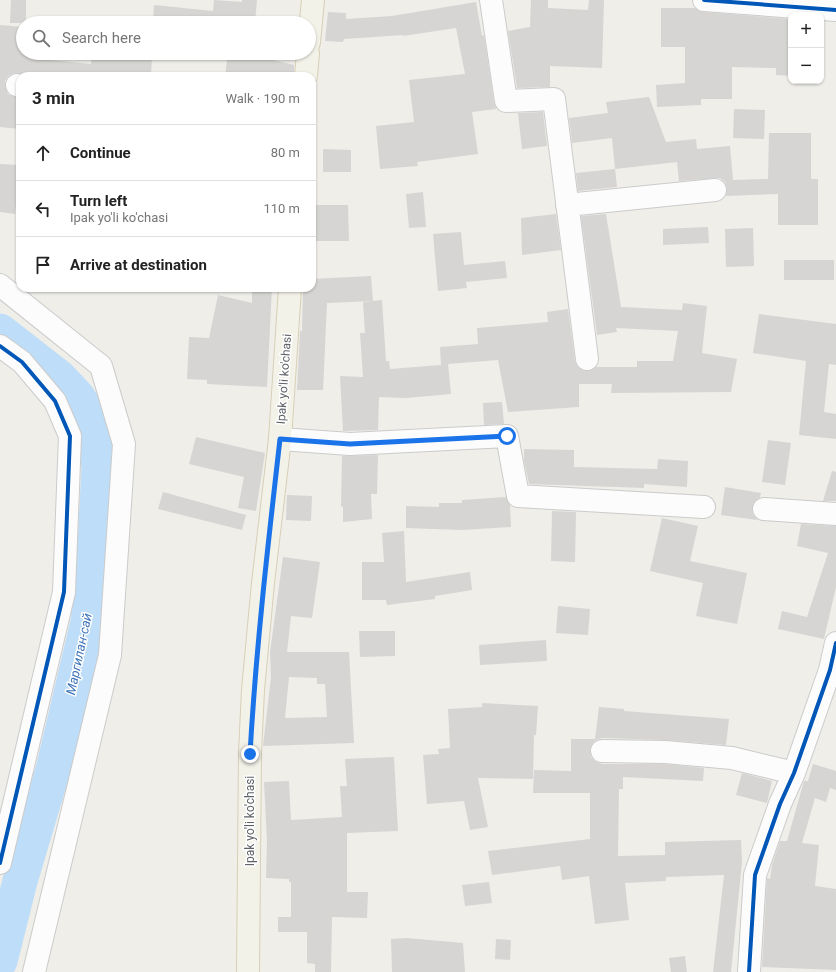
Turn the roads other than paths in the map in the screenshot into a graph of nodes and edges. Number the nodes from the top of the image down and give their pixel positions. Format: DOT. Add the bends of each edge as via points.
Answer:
graph roads {
  1 [pos="313,0"];
  2 [pos="491,0"];
  3 [pos="704,0"];
  4 [pos="836,10"];
  5 [pos="311,16"];
  6 [pos="307,60"];
  7 [pos="306,72"];
  8 [pos="715,190"];
  9 [pos="567,205"];
  10 [pos="0,285"];
  11 [pos="290,292"];
  12 [pos="0,346"];
  13 [pos="587,359"];
  14 [pos="280,439"];
  15 [pos="704,507"];
  16 [pos="764,509"];
  17 [pos="836,514"];
  18 [pos="836,643"];
  19 [pos="833,671"];
  20 [pos="602,751"];
  21 [pos="794,773"];
  22 [pos="0,863"];
  23 [pos="34,972"];
  24 [pos="248,972"];
  25 [pos="749,972"];
  1 -- 5 [label="main road"];
  2 -- 9 [label="street" via="506,102 554,99"];
  3 -- 4 [label="street"];
  6 -- 7 [label="main road"];
  8 -- 9 [label="street"];
  9 -- 13 [label="street"];
  10 -- 23 [label="street" via="101,366 124,444 110,655"];
  11 -- 14 [label="main road, Ipak yo'li ko'chasi"];
  12 -- 22 [label="street" via="22,362 55,401 70,436 64,592"];
  14 -- 15 [label="street" via="350,444 507,436 518,496"];
  14 -- 24 [label="main road, Ipak yo'li ko'chasi" via="253,690"];
  16 -- 17 [label="street"];
  18 -- 19 [label="street"];
  19 -- 21 [label="street"];
  20 -- 21 [label="street" via="665,752 732,758"];
  21 -- 25 [label="street" via="780,804 755,875"];
}
